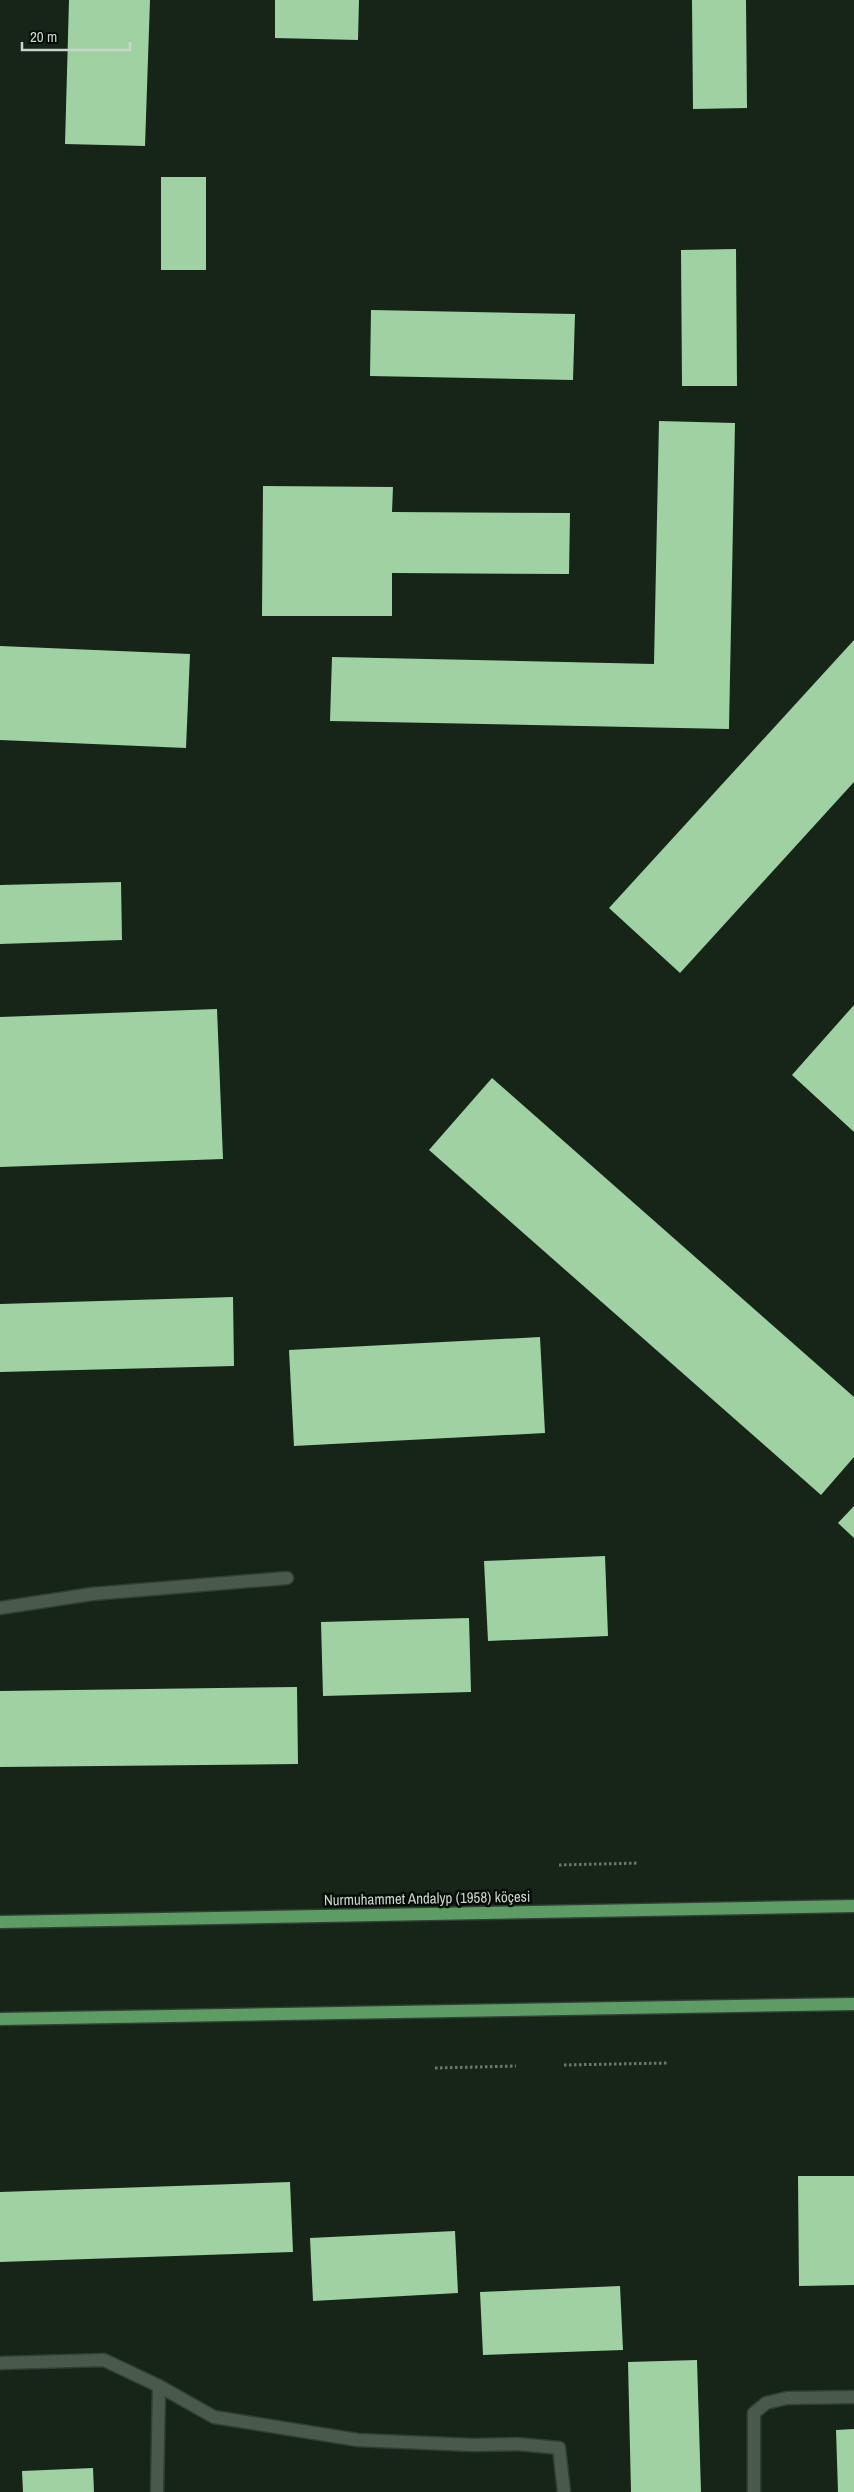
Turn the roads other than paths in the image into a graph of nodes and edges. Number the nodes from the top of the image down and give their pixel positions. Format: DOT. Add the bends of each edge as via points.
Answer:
graph roads {
  1 [pos="287,1578"];
  2 [pos="0,1608"];
  3 [pos="854,1906"];
  4 [pos="0,1922"];
  5 [pos="854,2004"];
  6 [pos="0,2019"];
  7 [pos="0,2363"];
  8 [pos="159,2386"];
  9 [pos="854,2398"];
  10 [pos="157,2492"];
  11 [pos="564,2492"];
  12 [pos="754,2492"];
  1 -- 2 [label="lane" via="92,1594"];
  3 -- 4 [label="main road, Nurmuhammet Andalyp (1958) köçesi"];
  5 -- 6 [label="main road"];
  7 -- 8 [label="lane" via="104,2360"];
  8 -- 10 [label="lane"];
  8 -- 11 [label="lane" via="214,2417 358,2440 559,2448"];
  9 -- 12 [label="lane" via="787,2398 766,2403 754,2413"];
}
